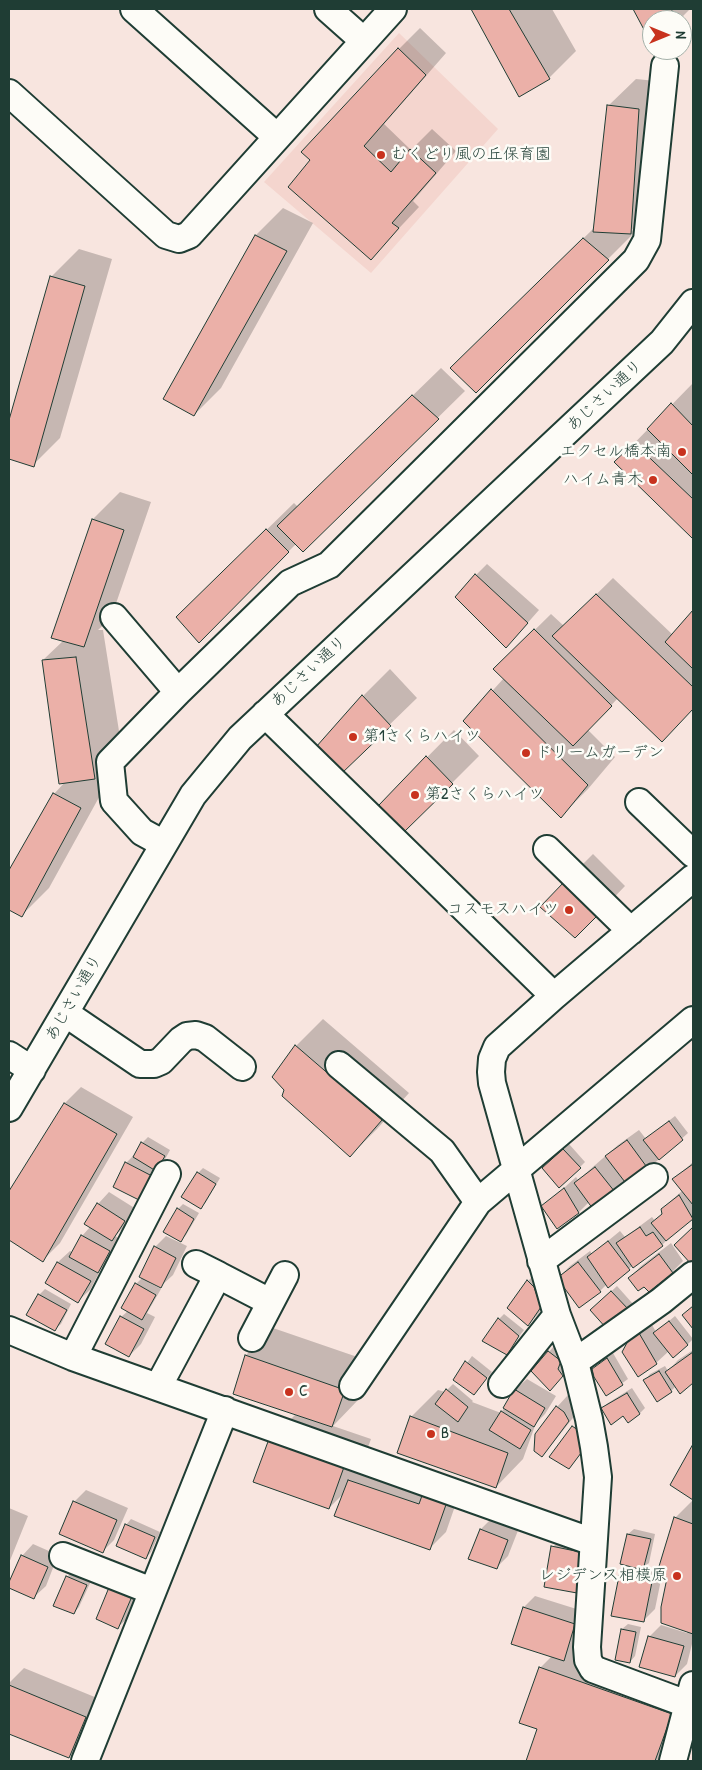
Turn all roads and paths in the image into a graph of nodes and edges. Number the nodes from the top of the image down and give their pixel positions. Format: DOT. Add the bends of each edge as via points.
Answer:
graph roads {
  1 [pos="134,9"];
  2 [pos="328,9"];
  3 [pos="393,9"];
  4 [pos="364,41"];
  5 [pos="665,66"];
  6 [pos="9,93"];
  7 [pos="277,137"];
  8 [pos="693,304"];
  9 [pos="114,617"];
  10 [pos="178,692"];
  11 [pos="264,714"];
  12 [pos="638,802"];
  13 [pos="164,844"];
  14 [pos="548,849"];
  15 [pos="693,854"];
  16 [pos="693,878"];
  17 [pos="630,931"];
  18 [pos="554,996"];
  19 [pos="65,1013"];
  20 [pos="693,1020"];
  21 [pos="9,1055"];
  22 [pos="339,1065"];
  23 [pos="242,1068"];
  24 [pos="32,1070"];
  25 [pos="9,1108"];
  26 [pos="516,1169"];
  27 [pos="167,1174"];
  28 [pos="654,1178"];
  29 [pos="478,1202"];
  30 [pos="541,1260"];
  31 [pos="285,1275"];
  32 [pos="693,1275"];
  33 [pos="270,1302"];
  34 [pos="557,1315"];
  35 [pos="9,1330"];
  36 [pos="252,1338"];
  37 [pos="73,1357"];
  38 [pos="576,1362"];
  39 [pos="502,1384"];
  40 [pos="353,1386"];
  41 [pos="158,1387"];
  42 [pos="224,1410"];
  43 [pos="593,1542"];
  44 [pos="63,1556"];
  45 [pos="152,1591"];
  46 [pos="690,1694"];
  47 [pos="85,1761"];
  48 [pos="673,1761"];
  1 -- 7 [label="street"];
  2 -- 4 [label="street"];
  3 -- 4 [label="street"];
  4 -- 7 [label="street"];
  5 -- 10 [label="street" via="647,240 636,260 329,565 290,583"];
  6 -- 7 [label="street" via="166,235 179,239 189,235"];
  8 -- 11 [label="street, あじさい通り" via="662,342"];
  9 -- 10 [label="street"];
  10 -- 13 [label="street" via="110,762 114,802 142,832"];
  11 -- 13 [label="street, あじさい通り" via="193,795"];
  11 -- 18 [label="street"];
  12 -- 15 [label="street"];
  13 -- 19 [label="street, あじさい通り"];
  14 -- 17 [label="street"];
  16 -- 17 [label="street"];
  17 -- 18 [label="street"];
  18 -- 26 [label="street" via="497,1047 492,1059 492,1083"];
  19 -- 23 [label="street" via="140,1064 160,1061 181,1040 196,1035"];
  19 -- 24 [label="street, あじさい通り"];
  20 -- 26 [label="street"];
  21 -- 24 [label="street"];
  22 -- 29 [label="street" via="442,1151"];
  24 -- 25 [label="street, あじさい通り"];
  26 -- 29 [label="street"];
  26 -- 30 [label="street"];
  27 -- 37 [label="street"];
  28 -- 30 [label="street"];
  29 -- 40 [label="street"];
  30 -- 34 [label="street"];
  31 -- 33 [label="street"];
  32 -- 38 [label="street"];
  33 -- 36 [label="street"];
  33 -- 41 [label="street" via="207,1270"];
  34 -- 38 [label="street"];
  34 -- 39 [label="street"];
  35 -- 37 [label="street"];
  37 -- 41 [label="street"];
  38 -- 43 [label="street" via="598,1477"];
  41 -- 42 [label="street"];
  42 -- 43 [label="street"];
  42 -- 45 [label="street"];
  43 -- 46 [label="street" via="587,1647 593,1669"];
  44 -- 45 [label="street"];
  45 -- 47 [label="street"];
  46 -- 48 [label="street"];
}
